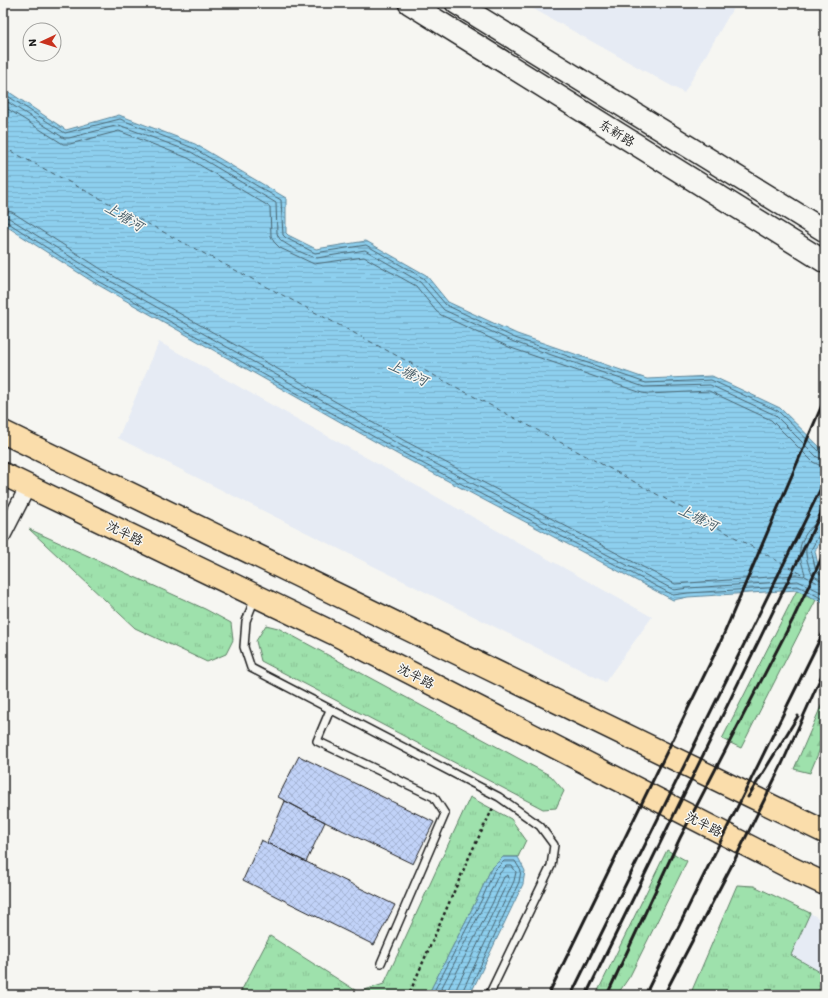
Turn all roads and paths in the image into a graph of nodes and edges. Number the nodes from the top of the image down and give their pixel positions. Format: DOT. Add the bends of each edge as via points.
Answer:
graph roads {
  1 [pos="456,3"];
  2 [pos="416,5"];
  3 [pos="825,231"];
  4 [pos="825,262"];
  5 [pos="3,432"];
  6 [pos="3,474"];
  7 [pos="28,486"];
  8 [pos="3,535"];
  9 [pos="256,596"];
  10 [pos="330,710"];
  11 [pos="499,797"];
  12 [pos="825,832"];
  13 [pos="825,884"];
  14 [pos="381,963"];
  15 [pos="405,995"];
  16 [pos="489,995"];
  1 -- 3 [label="main road, 东新路"];
  2 -- 4 [label="main road, 东新路"];
  5 -- 12 [label="main road"];
  6 -- 7 [label="main road, 沈半路"];
  7 -- 8 [label="street"];
  7 -- 9 [label="main road, 沈半路"];
  9 -- 10 [label="lane" via="246,621 244,647 251,668"];
  9 -- 13 [label="main road, 沈半路"];
  10 -- 11 [label="lane"];
  10 -- 14 [label="lane" via="318,741 434,797 445,814"];
  11 -- 15 [label="path" via="470,855 410,992"];
  11 -- 16 [label="lane" via="540,826 554,845 551,866"];
}
